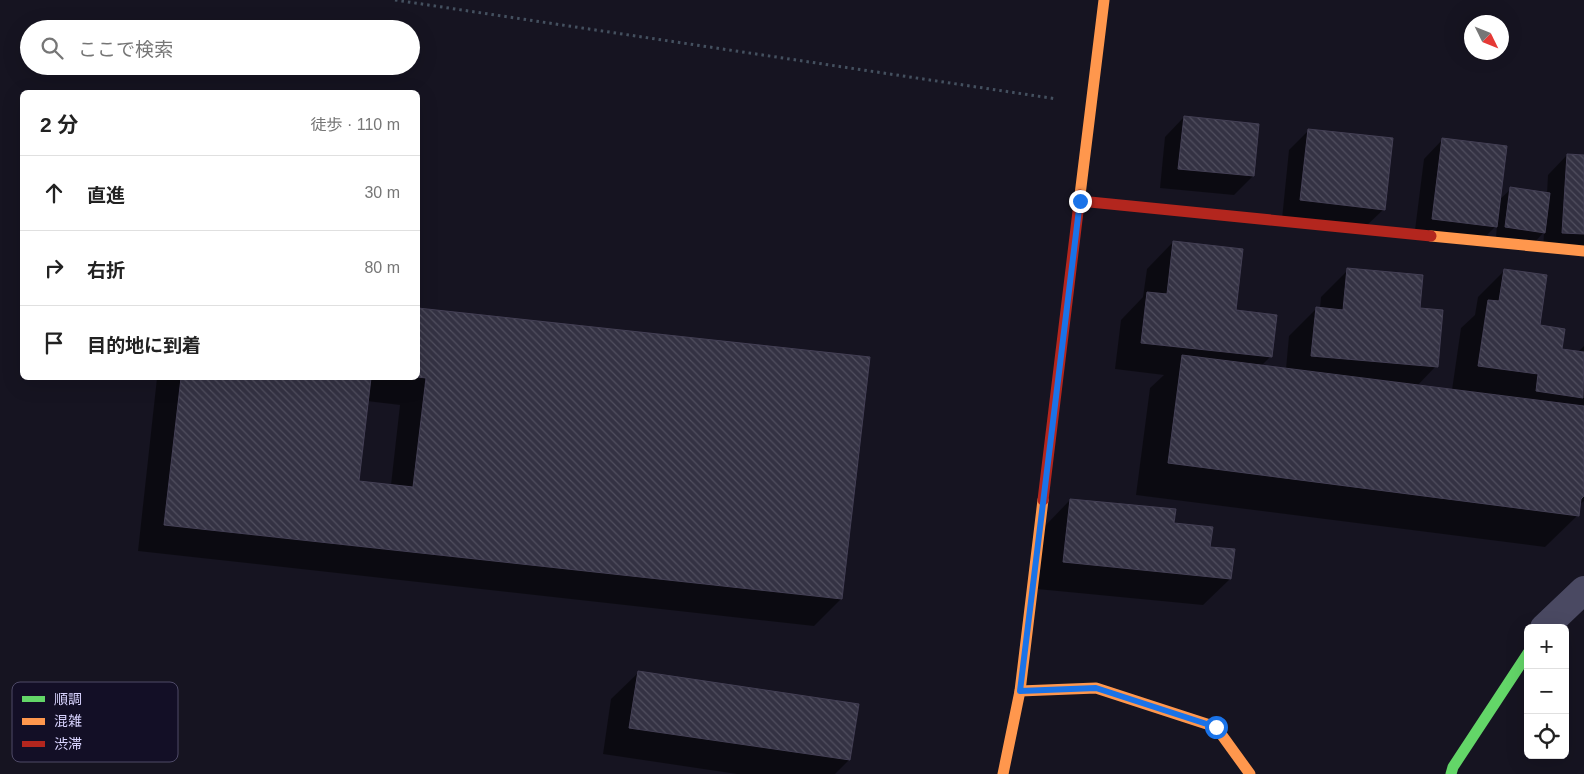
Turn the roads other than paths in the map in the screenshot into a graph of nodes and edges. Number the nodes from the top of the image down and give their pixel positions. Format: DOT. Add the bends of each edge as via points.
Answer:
graph roads {
  1 [pos="1104,0"];
  2 [pos="1080,201"];
  3 [pos="1584,251"];
  4 [pos="1584,590"];
  5 [pos="1548,624"];
  6 [pos="1524,659"];
  7 [pos="1020,691"];
  8 [pos="1003,774"];
  9 [pos="1250,774"];
  10 [pos="1451,774"];
  1 -- 2 [label="street"];
  2 -- 3 [label="street"];
  2 -- 7 [label="street"];
  4 -- 5 [label="street"];
  6 -- 10 [label="street"];
  7 -- 8 [label="street"];
  7 -- 9 [label="street" via="1096,688 1216,727"];
}
